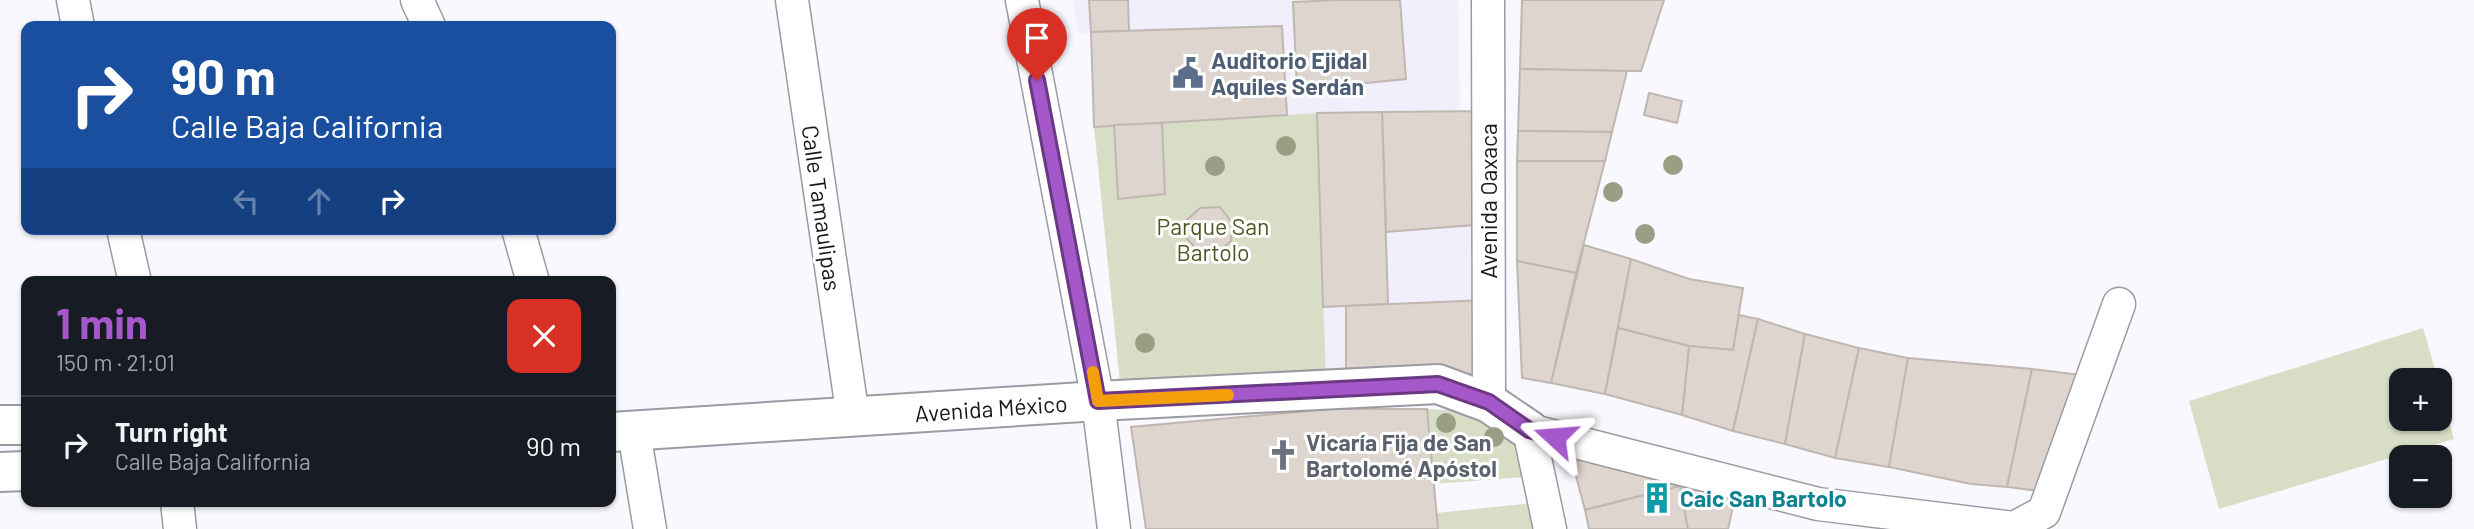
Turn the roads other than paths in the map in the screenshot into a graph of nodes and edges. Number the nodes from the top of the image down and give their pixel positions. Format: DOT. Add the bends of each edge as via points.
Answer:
graph roads {
  1 [pos="73,0"];
  2 [pos="416,0"];
  3 [pos="792,0"];
  4 [pos="1022,0"];
  5 [pos="1488,0"];
  6 [pos="77,21"];
  7 [pos="426,21"];
  8 [pos="124,235"];
  9 [pos="520,235"];
  10 [pos="134,276"];
  11 [pos="531,276"];
  12 [pos="2119,304"];
  13 [pos="1098,401"];
  14 [pos="1489,402"];
  15 [pos="853,417"];
  16 [pos="0,425"];
  17 [pos="21,425"];
  18 [pos="1529,430"];
  19 [pos="622,432"];
  20 [pos="21,471"];
  21 [pos="0,472"];
  22 [pos="178,507"];
  23 [pos="2014,528"];
  24 [pos="180,529"];
  25 [pos="650,529"];
  26 [pos="1114,529"];
  27 [pos="1550,529"];
  1 -- 6 [label="street"];
  2 -- 7 [label="street"];
  3 -- 15 [label="street, Calle Tamaulipas"];
  4 -- 13 [label="street"];
  5 -- 14 [label="street, Avenida Oaxaca"];
  8 -- 10 [label="street"];
  9 -- 11 [label="street"];
  12 -- 23 [label="street" via="2044,512"];
  13 -- 14 [label="street, Avenida México" via="1438,384"];
  13 -- 15 [label="street, Avenida México"];
  13 -- 26 [label="street"];
  14 -- 18 [label="street, Avenida México"];
  15 -- 19 [label="street, Avenida México"];
  16 -- 17 [label="street"];
  18 -- 23 [label="street" via="1818,504"];
  18 -- 27 [label="street"];
  19 -- 25 [label="street"];
  20 -- 21 [label="street"];
  22 -- 24 [label="street"];
}
